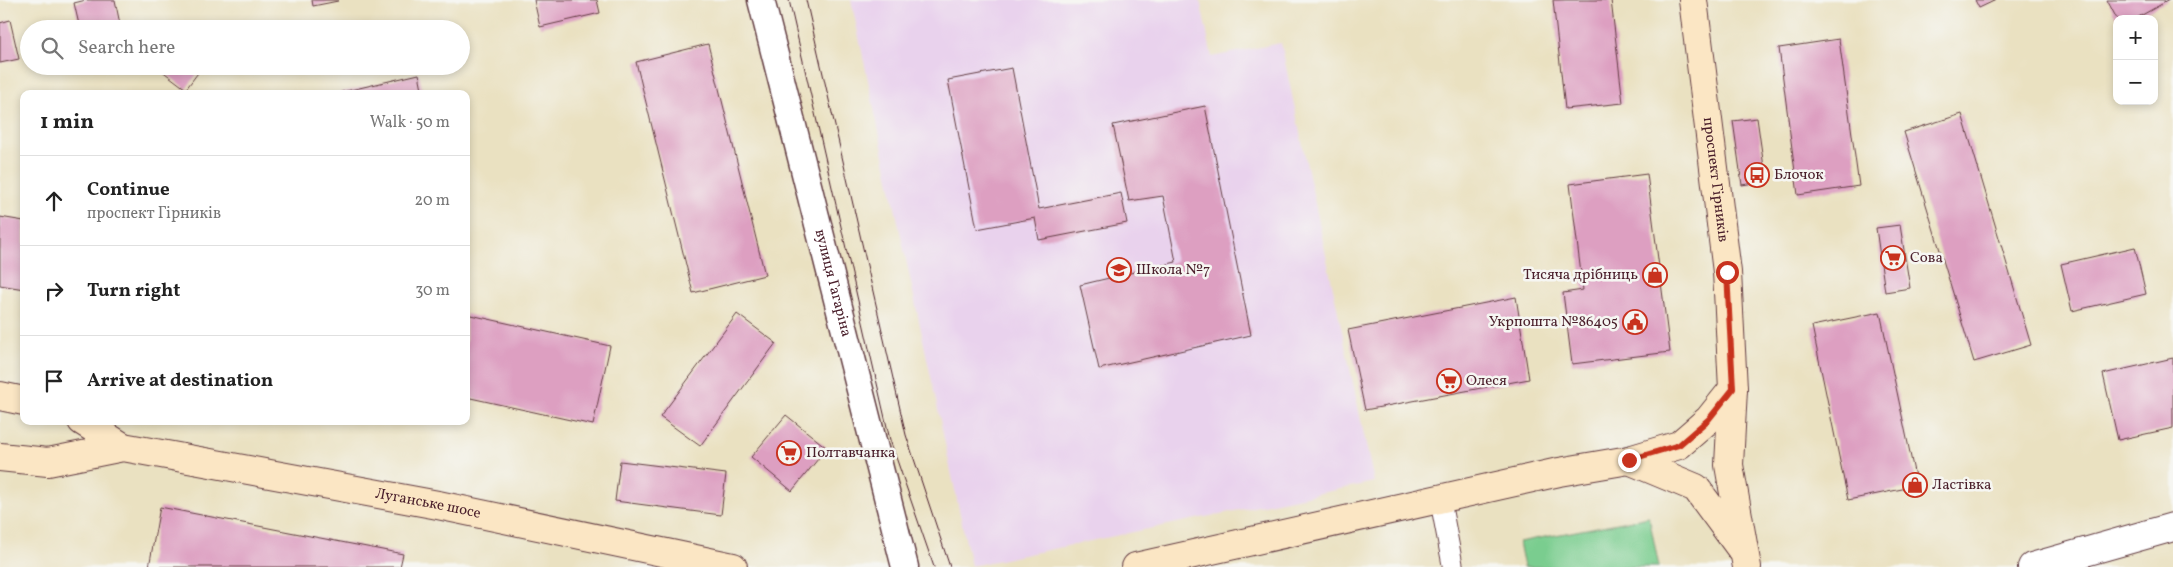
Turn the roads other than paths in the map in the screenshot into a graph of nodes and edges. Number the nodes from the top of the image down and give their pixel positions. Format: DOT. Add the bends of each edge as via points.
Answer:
graph roads {
  1 [pos="762,0"];
  2 [pos="1693,0"];
  3 [pos="1733,389"];
  4 [pos="0,396"];
  5 [pos="20,400"];
  6 [pos="88,425"];
  7 [pos="123,447"];
  8 [pos="0,457"];
  9 [pos="1629,460"];
  10 [pos="1440,499"];
  11 [pos="2173,527"];
  12 [pos="1746,561"];
  13 [pos="733,567"];
  14 [pos="905,567"];
  15 [pos="1136,567"];
  16 [pos="1454,567"];
  17 [pos="2032,567"];
  1 -- 14 [label="street, вулиця Гагаріна"];
  2 -- 3 [label="main road, проспект Гірників" via="1727,272"];
  3 -- 9 [label="main road" via="1709,419 1679,445"];
  3 -- 12 [label="main road, проспект Гірників" via="1729,465"];
  4 -- 5 [label="main road"];
  6 -- 7 [label="main road, Луганське шосе"];
  7 -- 8 [label="main road, Луганське шосе" via="48,462"];
  7 -- 13 [label="main road, Луганське шосе" via="438,505"];
  9 -- 10 [label="main road"];
  9 -- 12 [label="main road" via="1696,488"];
  10 -- 15 [label="main road"];
  10 -- 16 [label="street"];
  11 -- 17 [label="street"];
}
